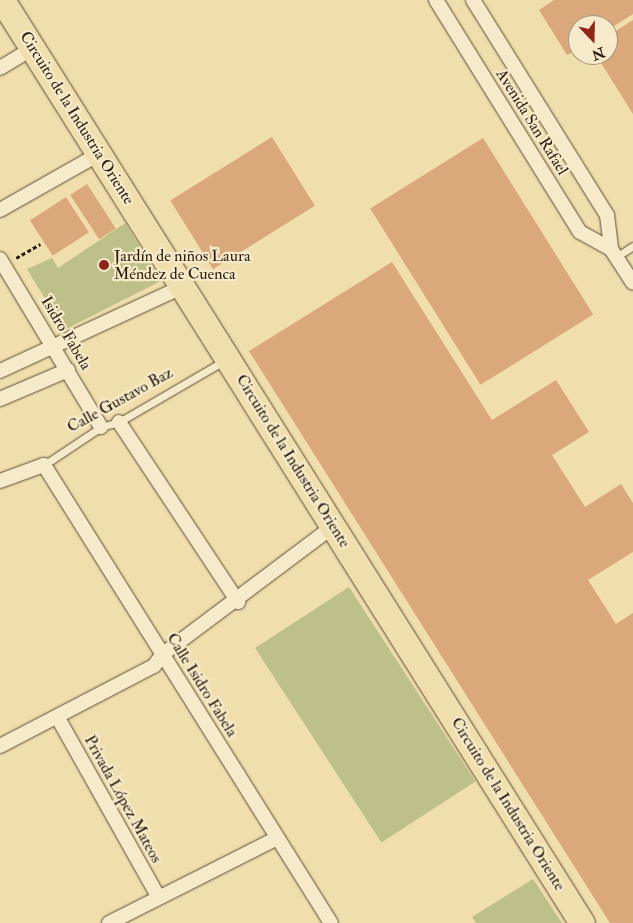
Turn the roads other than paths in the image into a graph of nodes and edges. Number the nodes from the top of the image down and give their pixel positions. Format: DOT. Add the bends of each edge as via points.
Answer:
graph roads {
  1 [pos="2,0"];
  2 [pos="436,0"];
  3 [pos="473,0"];
  4 [pos="33,48"];
  5 [pos="0,68"];
  6 [pos="100,154"];
  7 [pos="0,210"];
  8 [pos="633,246"];
  9 [pos="613,253"];
  10 [pos="2,262"];
  11 [pos="633,283"];
  12 [pos="184,286"];
  13 [pos="55,349"];
  14 [pos="229,358"];
  15 [pos="68,370"];
  16 [pos="0,371"];
  17 [pos="0,399"];
  18 [pos="119,422"];
  19 [pos="101,427"];
  20 [pos="44,465"];
  21 [pos="0,480"];
  22 [pos="332,527"];
  23 [pos="238,602"];
  24 [pos="163,654"];
  25 [pos="58,718"];
  26 [pos="0,746"];
  27 [pos="277,838"];
  28 [pos="158,896"];
  29 [pos="109,923"];
  30 [pos="331,923"];
  31 [pos="582,923"];
  1 -- 4 [label="highway, Circuito de la Industria Oriente"];
  2 -- 9 [label="street, Avenida San Rafael" via="580,232"];
  3 -- 9 [label="street, Avenida San Rafael" via="607,216"];
  4 -- 5 [label="street"];
  4 -- 6 [label="highway, Circuito de la Industria Oriente"];
  6 -- 7 [label="street"];
  6 -- 12 [label="highway, Circuito de la Industria Oriente"];
  8 -- 9 [label="lane"];
  9 -- 11 [label="street, Avenida San Rafael"];
  10 -- 13 [label="street, Isidro Fabela"];
  12 -- 13 [label="street"];
  12 -- 14 [label="highway, Circuito de la Industria Oriente"];
  13 -- 15 [label="street, Isidro Fabela"];
  13 -- 16 [label="street"];
  14 -- 18 [label="lane, Calle Gustavo Baz"];
  14 -- 22 [label="highway, Circuito de la Industria Oriente"];
  15 -- 17 [label="street"];
  15 -- 19 [label="street, Isidro Fabela"];
  18 -- 19 [label="lane, Calle Gustavo Baz"];
  18 -- 23 [label="street"];
  19 -- 20 [label="lane, Calle Gustavo Baz"];
  20 -- 21 [label="street, Calle Gustavo Baz"];
  20 -- 24 [label="street, Calle Isidro Fabela"];
  22 -- 23 [label="street"];
  22 -- 31 [label="highway, Circuito de la Industria Oriente"];
  23 -- 24 [label="street"];
  24 -- 25 [label="street" via="154,666"];
  24 -- 27 [label="street, Calle Isidro Fabela"];
  25 -- 26 [label="street"];
  25 -- 28 [label="street, Privada López Mateos"];
  27 -- 28 [label="street"];
  27 -- 30 [label="street, Calle Isidro Fabela"];
  28 -- 29 [label="street"];
}
